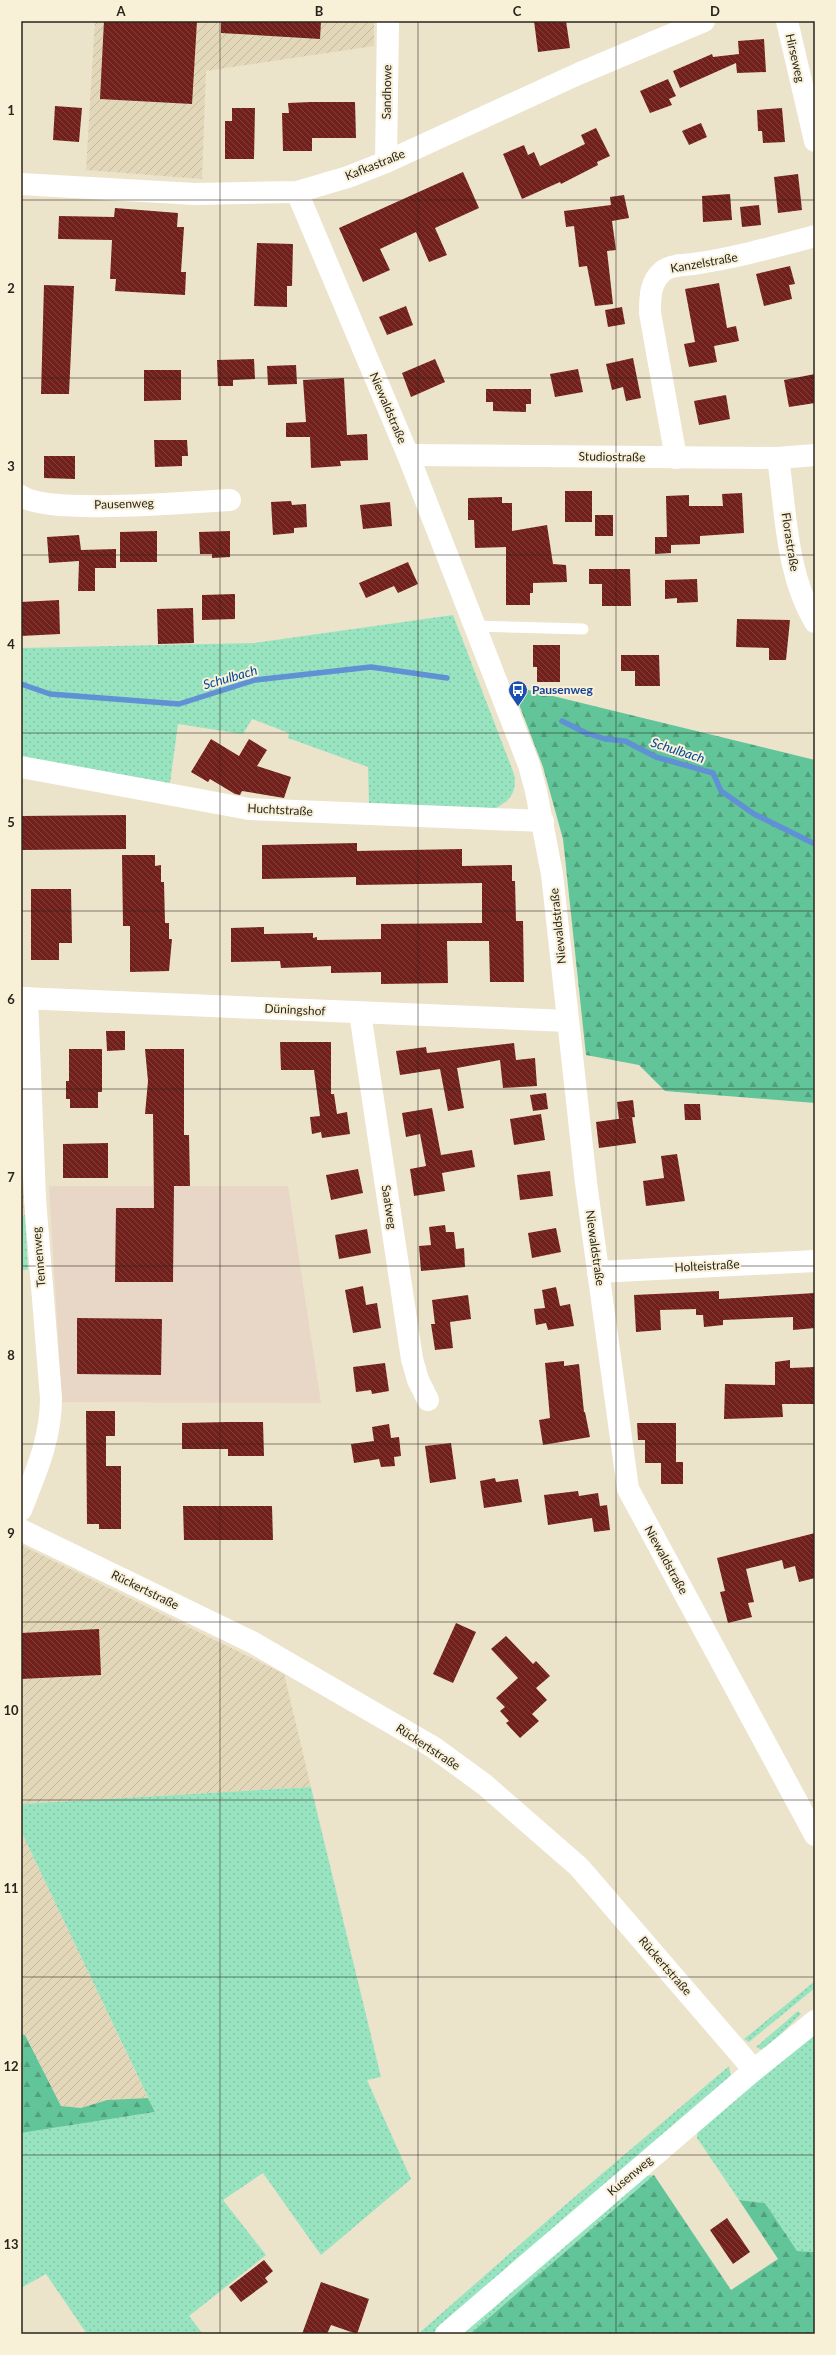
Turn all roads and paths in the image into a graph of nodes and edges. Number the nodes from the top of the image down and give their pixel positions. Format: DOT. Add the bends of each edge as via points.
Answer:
graph roads {
  1 [pos="388,21"];
  2 [pos="704,21"];
  3 [pos="787,21"];
  4 [pos="815,141"];
  5 [pos="386,162"];
  6 [pos="21,184"];
  7 [pos="297,192"];
  8 [pos="815,236"];
  9 [pos="408,455"];
  10 [pos="815,455"];
  11 [pos="676,458"];
  12 [pos="778,458"];
  13 [pos="21,496"];
  14 [pos="230,500"];
  15 [pos="815,622"];
  16 [pos="474,626"];
  17 [pos="583,628"];
  18 [pos="21,767"];
  19 [pos="543,821"];
  20 [pos="24,998"];
  21 [pos="360,1012"];
  22 [pos="568,1021"];
  23 [pos="815,1261"];
  24 [pos="598,1272"];
  25 [pos="428,1400"];
  26 [pos="21,1510"];
  27 [pos="21,1530"];
  28 [pos="815,1835"];
  29 [pos="815,2021"];
  30 [pos="754,2070"];
  31 [pos="446,2334"];
  1 -- 5 [label="street, Sandhowe"];
  2 -- 5 [label="street, Kafkastraße" via="578,74"];
  3 -- 4 [label="street, Hirseweg"];
  5 -- 7 [label="street, Kafkastraße" via="348,177"];
  6 -- 7 [label="street, Kafkastraße" via="195,194"];
  7 -- 9 [label="street, Niewaldstraße"];
  8 -- 11 [label="street, Kanzelstraße" via="724,260 674,266 664,270 656,279 651,289 650,313"];
  9 -- 11 [label="street, Studiostraße"];
  9 -- 16 [label="street, Niewaldstraße"];
  10 -- 12 [label="street, Studiostraße"];
  11 -- 12 [label="street, Studiostraße"];
  12 -- 15 [label="street, Florastraße" via="794,572 806,608"];
  13 -- 14 [label="street, Pausenweg" via="39,504 106,506"];
  16 -- 17 [label="lane"];
  16 -- 19 [label="street, Niewaldstraße" via="529,765"];
  18 -- 19 [label="street, Huchtstraße" via="249,809"];
  19 -- 22 [label="street, Niewaldstraße" via="552,874"];
  20 -- 21 [label="street, Düningshof"];
  20 -- 26 [label="street, Tennenweg" via="51,1422 45,1447"];
  21 -- 22 [label="street, Düningshof"];
  21 -- 25 [label="street, Saatweg" via="412,1359 418,1380"];
  22 -- 24 [label="street, Niewaldstraße"];
  23 -- 24 [label="street, Holteistraße"];
  24 -- 28 [label="street, Niewaldstraße" via="628,1489"];
  27 -- 30 [label="street, Rückertstraße" via="252,1642 432,1747 485,1785 579,1867"];
  29 -- 30 [label="street, Kusenweg"];
  30 -- 31 [label="street, Kusenweg"];
}
